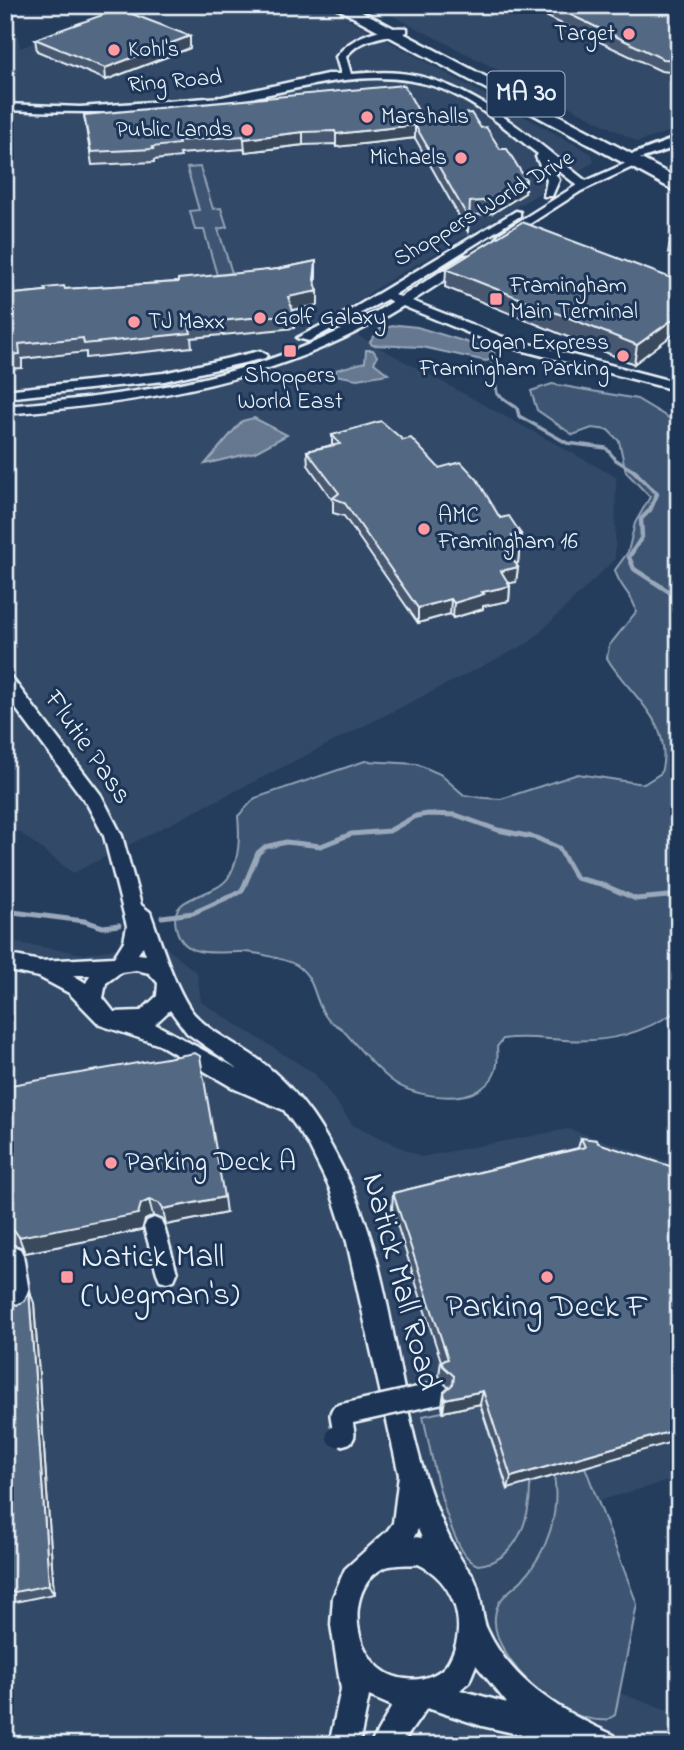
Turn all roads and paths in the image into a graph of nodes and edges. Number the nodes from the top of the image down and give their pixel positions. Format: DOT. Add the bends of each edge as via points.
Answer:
graph roads {
  1 [pos="338,5"];
  2 [pos="357,5"];
  3 [pos="400,33"];
  4 [pos="345,75"];
  5 [pos="361,75"];
  6 [pos="5,107"];
  7 [pos="540,113"];
  8 [pos="679,141"];
  9 [pos="530,142"];
  10 [pos="634,159"];
  11 [pos="679,174"];
  12 [pos="584,178"];
  13 [pos="679,187"];
  14 [pos="548,194"];
  15 [pos="385,295"];
  16 [pos="401,301"];
  17 [pos="434,315"];
  18 [pos="375,318"];
  19 [pos="679,387"];
  20 [pos="5,394"];
  21 [pos="5,410"];
  22 [pos="5,681"];
  23 [pos="129,890"];
  24 [pos="5,962"];
  25 [pos="118,964"];
  26 [pos="40,969"];
  27 [pos="165,978"];
  28 [pos="95,1003"];
  29 [pos="123,1023"];
  30 [pos="288,1102"];
  31 [pos="154,1227"];
  32 [pos="13,1255"];
  33 [pos="167,1273"];
  34 [pos="22,1305"];
  35 [pos="439,1393"];
  36 [pos="337,1436"];
  37 [pos="407,1452"];
  38 [pos="383,1555"];
  39 [pos="451,1569"];
  40 [pos="473,1632"];
  41 [pos="351,1656"];
  42 [pos="422,1694"];
  43 [pos="564,1729"];
  44 [pos="344,1745"];
  45 [pos="385,1745"];
  46 [pos="604,1745"];
  1 -- 3 [label="main road, MA 30"];
  2 -- 3 [label="main road, MA 30"];
  3 -- 4 [label="street" via="345,49 340,59"];
  3 -- 5 [label="street" via="357,52 354,60"];
  3 -- 7 [label="main road, MA 30"];
  3 -- 10 [label="main road, MA 30"];
  4 -- 5 [label="street, Ring Road"];
  4 -- 6 [label="street, Ring Road" via="216,101 73,110"];
  5 -- 9 [label="street, Ring Road" via="400,76 445,88 485,109"];
  7 -- 10 [label="main road, MA 30"];
  7 -- 12 [label="main road" via="600,152 604,162"];
  8 -- 10 [label="street"];
  9 -- 12 [label="street, Ring Road"];
  9 -- 14 [label="street, Ring Road" via="552,178"];
  10 -- 11 [label="main road, MA 30"];
  10 -- 12 [label="street, Shoppers World Drive"];
  10 -- 12 [label="street, Shoppers World Drive"];
  10 -- 13 [label="main road, MA 30"];
  12 -- 14 [label="street, Shoppers World Drive"];
  12 -- 16 [label="street, Shoppers World Drive"];
  14 -- 15 [label="street, Shoppers World Drive"];
  15 -- 16 [label="street"];
  15 -- 20 [label="street, Shoppers World Drive" via="309,337 232,363 164,377"];
  16 -- 17 [label="street"];
  16 -- 18 [label="street, Shoppers World Drive"];
  17 -- 18 [label="street"];
  17 -- 19 [label="street" via="498,340"];
  18 -- 21 [label="street, Shoppers World Drive" via="302,354 220,380 122,399"];
  22 -- 23 [label="street, Flutie Pass" via="100,809 117,846"];
  23 -- 25 [label="street, Flutie Pass" via="137,934"];
  23 -- 27 [label="street, Flutie Pass" via="146,922"];
  24 -- 26 [label="street"];
  25 -- 26 [label="street"];
  25 -- 27 [label="street" via="145,962"];
  25 -- 28 [label="street" via="99,978 93,993"];
  26 -- 28 [label="street" via="70,983"];
  27 -- 29 [label="street" via="166,1000 157,1012"];
  27 -- 30 [label="street, Natick Mall Road" via="188,1021 262,1075"];
  28 -- 29 [label="street" via="106,1017"];
  29 -- 30 [label="street, Natick Mall Road" via="167,1038 244,1084"];
  30 -- 37 [label="street, Natick Mall Road" via="317,1138 346,1209 365,1267"];
  31 -- 33 [label="street"];
  32 -- 34 [label="street"];
  35 -- 36 [label="street, bridge" via="341,1415 344,1434"];
  37 -- 38 [label="street, Natick Mall Road" via="408,1522 398,1542"];
  37 -- 39 [label="street, Natick Mall Road"];
  38 -- 39 [label="street, Natick Mall Road" via="415,1550"];
  38 -- 41 [label="street, Natick Mall Road" via="360,1572 346,1599 343,1623"];
  39 -- 40 [label="street, Natick Mall Road" via="469,1597"];
  40 -- 42 [label="street, Natick Mall Road" via="469,1651 455,1675"];
  40 -- 43 [label="street" via="515,1690"];
  41 -- 42 [label="street, Natick Mall Road" via="377,1685 393,1692"];
  41 -- 44 [label="street, Natick Mall Road" via="355,1692"];
  42 -- 43 [label="street"];
  42 -- 45 [label="street, Natick Mall Road" via="406,1709"];
  43 -- 46 [label="street"];
}
